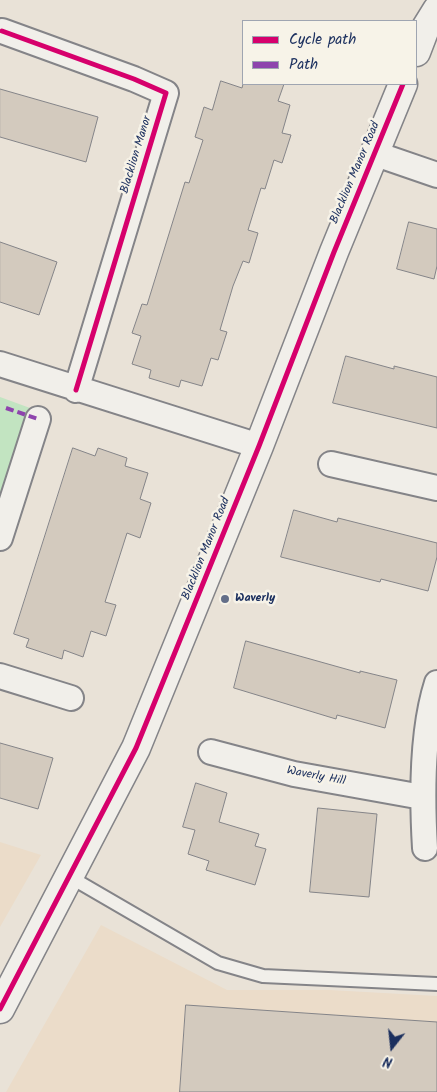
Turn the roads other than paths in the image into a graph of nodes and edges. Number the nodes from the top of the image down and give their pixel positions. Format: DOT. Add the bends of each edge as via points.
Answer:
graph roads {
  1 [pos="437,10"];
  2 [pos="2,31"];
  3 [pos="417,49"];
  4 [pos="404,85"];
  5 [pos="376,154"];
  6 [pos="437,175"];
  7 [pos="0,364"];
  8 [pos="76,390"];
  9 [pos="38,419"];
  10 [pos="259,446"];
  11 [pos="331,464"];
  12 [pos="437,488"];
  13 [pos="0,538"];
  14 [pos="0,676"];
  15 [pos="437,683"];
  16 [pos="71,698"];
  17 [pos="211,752"];
  18 [pos="422,797"];
  19 [pos="425,848"];
  20 [pos="70,876"];
  21 [pos="437,984"];
  22 [pos="0,1009"];
  1 -- 3 [label="street"];
  2 -- 8 [label="street, Blacklion Manor" via="166,93"];
  4 -- 5 [label="street, Blacklion Manor Road"];
  5 -- 6 [label="street"];
  5 -- 10 [label="street, Blacklion Manor Road" via="334,252"];
  7 -- 8 [label="street"];
  8 -- 10 [label="street"];
  9 -- 13 [label="street"];
  10 -- 20 [label="street, Blacklion Manor Road" via="136,748"];
  11 -- 12 [label="street"];
  14 -- 16 [label="street"];
  15 -- 18 [label="street" via="431,700"];
  17 -- 18 [label="street, Waverly Hill" via="294,774"];
  18 -- 19 [label="street"];
  20 -- 21 [label="lane" via="218,963 263,976"];
  20 -- 22 [label="street, Blacklion Manor Road"];
}
